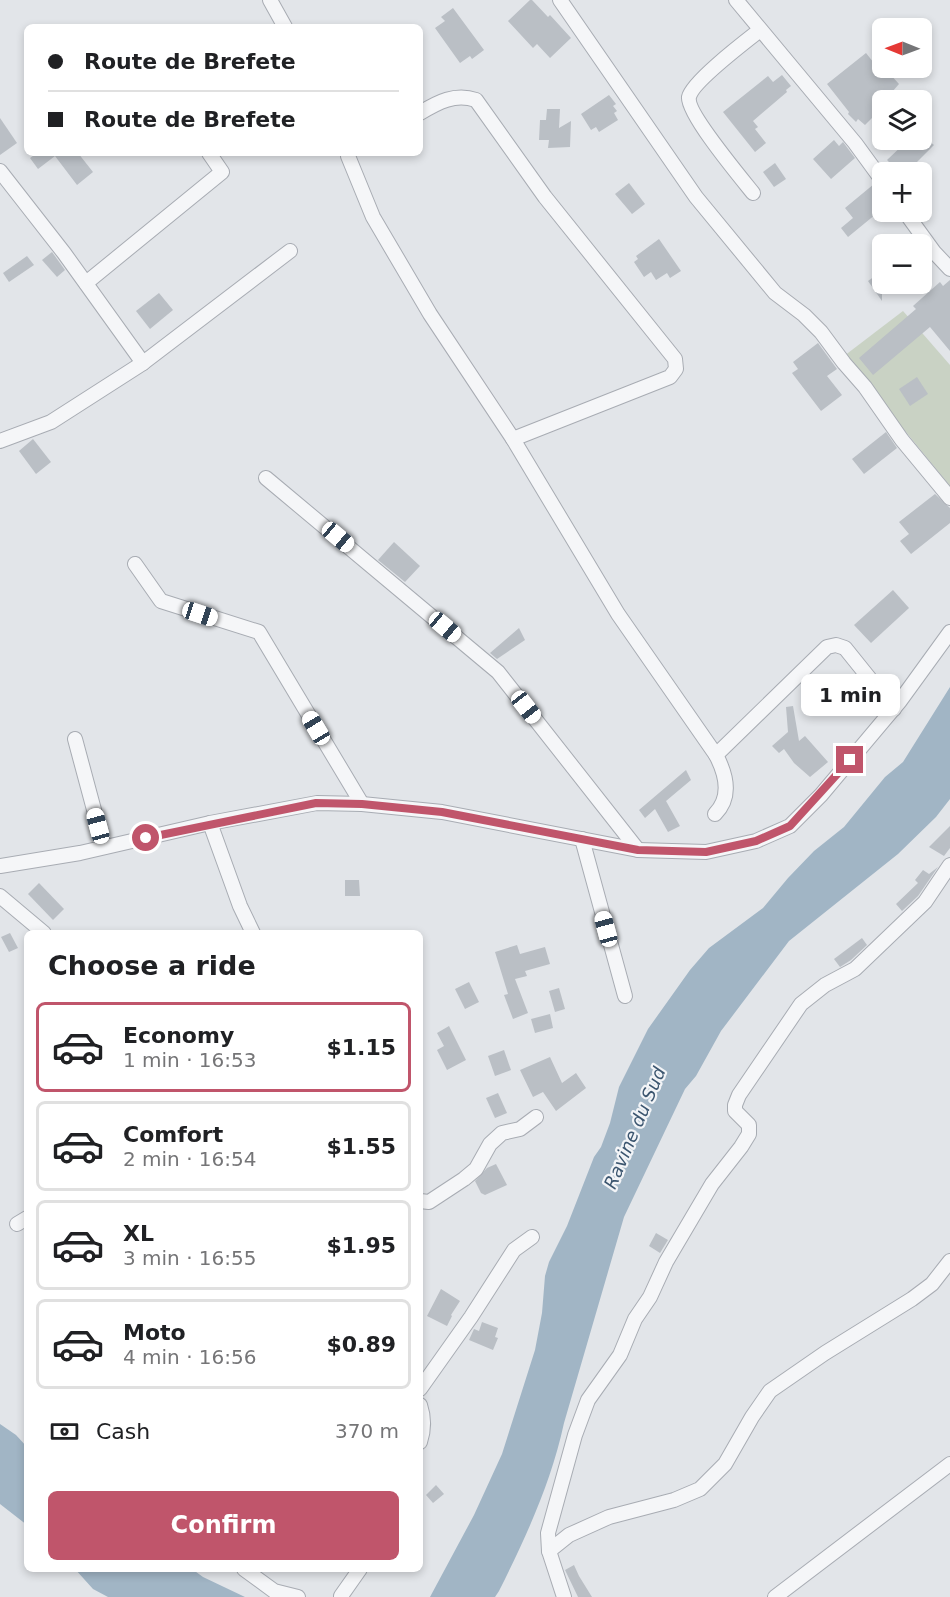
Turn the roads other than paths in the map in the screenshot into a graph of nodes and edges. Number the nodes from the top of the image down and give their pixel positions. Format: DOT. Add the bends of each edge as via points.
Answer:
graph roads {
  1 [pos="270,0"];
  2 [pos="560,0"];
  3 [pos="736,0"];
  4 [pos="283,24"];
  5 [pos="760,30"];
  6 [pos="423,111"];
  7 [pos="211,156"];
  8 [pos="350,156"];
  9 [pos="872,166"];
  10 [pos="0,171"];
  11 [pos="753,193"];
  12 [pos="912,222"];
  13 [pos="290,251"];
  14 [pos="950,269"];
  15 [pos="86,283"];
  16 [pos="143,363"];
  17 [pos="513,439"];
  18 [pos="0,441"];
  19 [pos="266,478"];
  20 [pos="950,498"];
  21 [pos="135,564"];
  22 [pos="950,632"];
  23 [pos="894,709"];
  24 [pos="75,739"];
  25 [pos="716,755"];
  26 [pos="362,804"];
  27 [pos="715,814"];
  28 [pos="210,823"];
  29 [pos="582,839"];
  30 [pos="104,848"];
  31 [pos="638,850"];
  32 [pos="950,865"];
  33 [pos="0,866"];
  34 [pos="0,896"];
  35 [pos="40,930"];
  36 [pos="252,930"];
  37 [pos="625,996"];
  38 [pos="536,1117"];
  39 [pos="423,1201"];
  40 [pos="532,1237"];
  41 [pos="950,1261"];
  42 [pos="423,1385"];
  43 [pos="950,1464"];
  44 [pos="549,1551"];
  45 [pos="248,1572"];
  46 [pos="358,1572"];
  47 [pos="561,1596"];
  48 [pos="298,1597"];
  49 [pos="341,1597"];
  50 [pos="775,1597"];
  1 -- 4 [label="street"];
  2 -- 20 [label="street" via="696,196 775,293 821,332"];
  3 -- 5 [label="street"];
  5 -- 9 [label="street"];
  5 -- 11 [label="street" via="701,80 688,97 693,113"];
  6 -- 17 [label="street" via="450,99 476,100 545,197 675,359 676,369 670,377"];
  7 -- 15 [label="street" via="222,172"];
  8 -- 17 [label="street" via="373,217 430,314"];
  10 -- 15 [label="street"];
  12 -- 14 [label="street"];
  13 -- 16 [label="street"];
  15 -- 16 [label="street"];
  16 -- 18 [label="street" via="51,422"];
  17 -- 25 [label="street" via="618,615"];
  19 -- 31 [label="street" via="498,672"];
  21 -- 26 [label="street" via="160,602 259,632"];
  22 -- 23 [label="street"];
  23 -- 25 [label="street" via="845,648 827,647"];
  23 -- 31 [label="street" via="790,826 756,841 706,852"];
  24 -- 30 [label="street"];
  25 -- 27 [label="street" via="726,781 721,808"];
  26 -- 28 [label="street" via="316,803"];
  26 -- 29 [label="street" via="442,812"];
  28 -- 30 [label="street"];
  28 -- 36 [label="street"];
  29 -- 31 [label="street"];
  29 -- 37 [label="street"];
  30 -- 33 [label="street"];
  32 -- 44 [label="street" via="925,902 855,969 801,1004 739,1095 735,1111 749,1125 749,1134 712,1184 635,1319 620,1354 588,1400 548,1533"];
  34 -- 35 [label="street"];
  38 -- 39 [label="street" via="519,1129 502,1133 489,1144 476,1169 429,1202"];
  40 -- 42 [label="street" via="514,1250"];
  41 -- 44 [label="street" via="932,1284 912,1299 770,1391 725,1464 700,1489 609,1517 569,1535"];
  43 -- 50 [label="street"];
  44 -- 47 [label="street"];
  45 -- 48 [label="street" via="274,1591"];
  46 -- 49 [label="street"];
}
